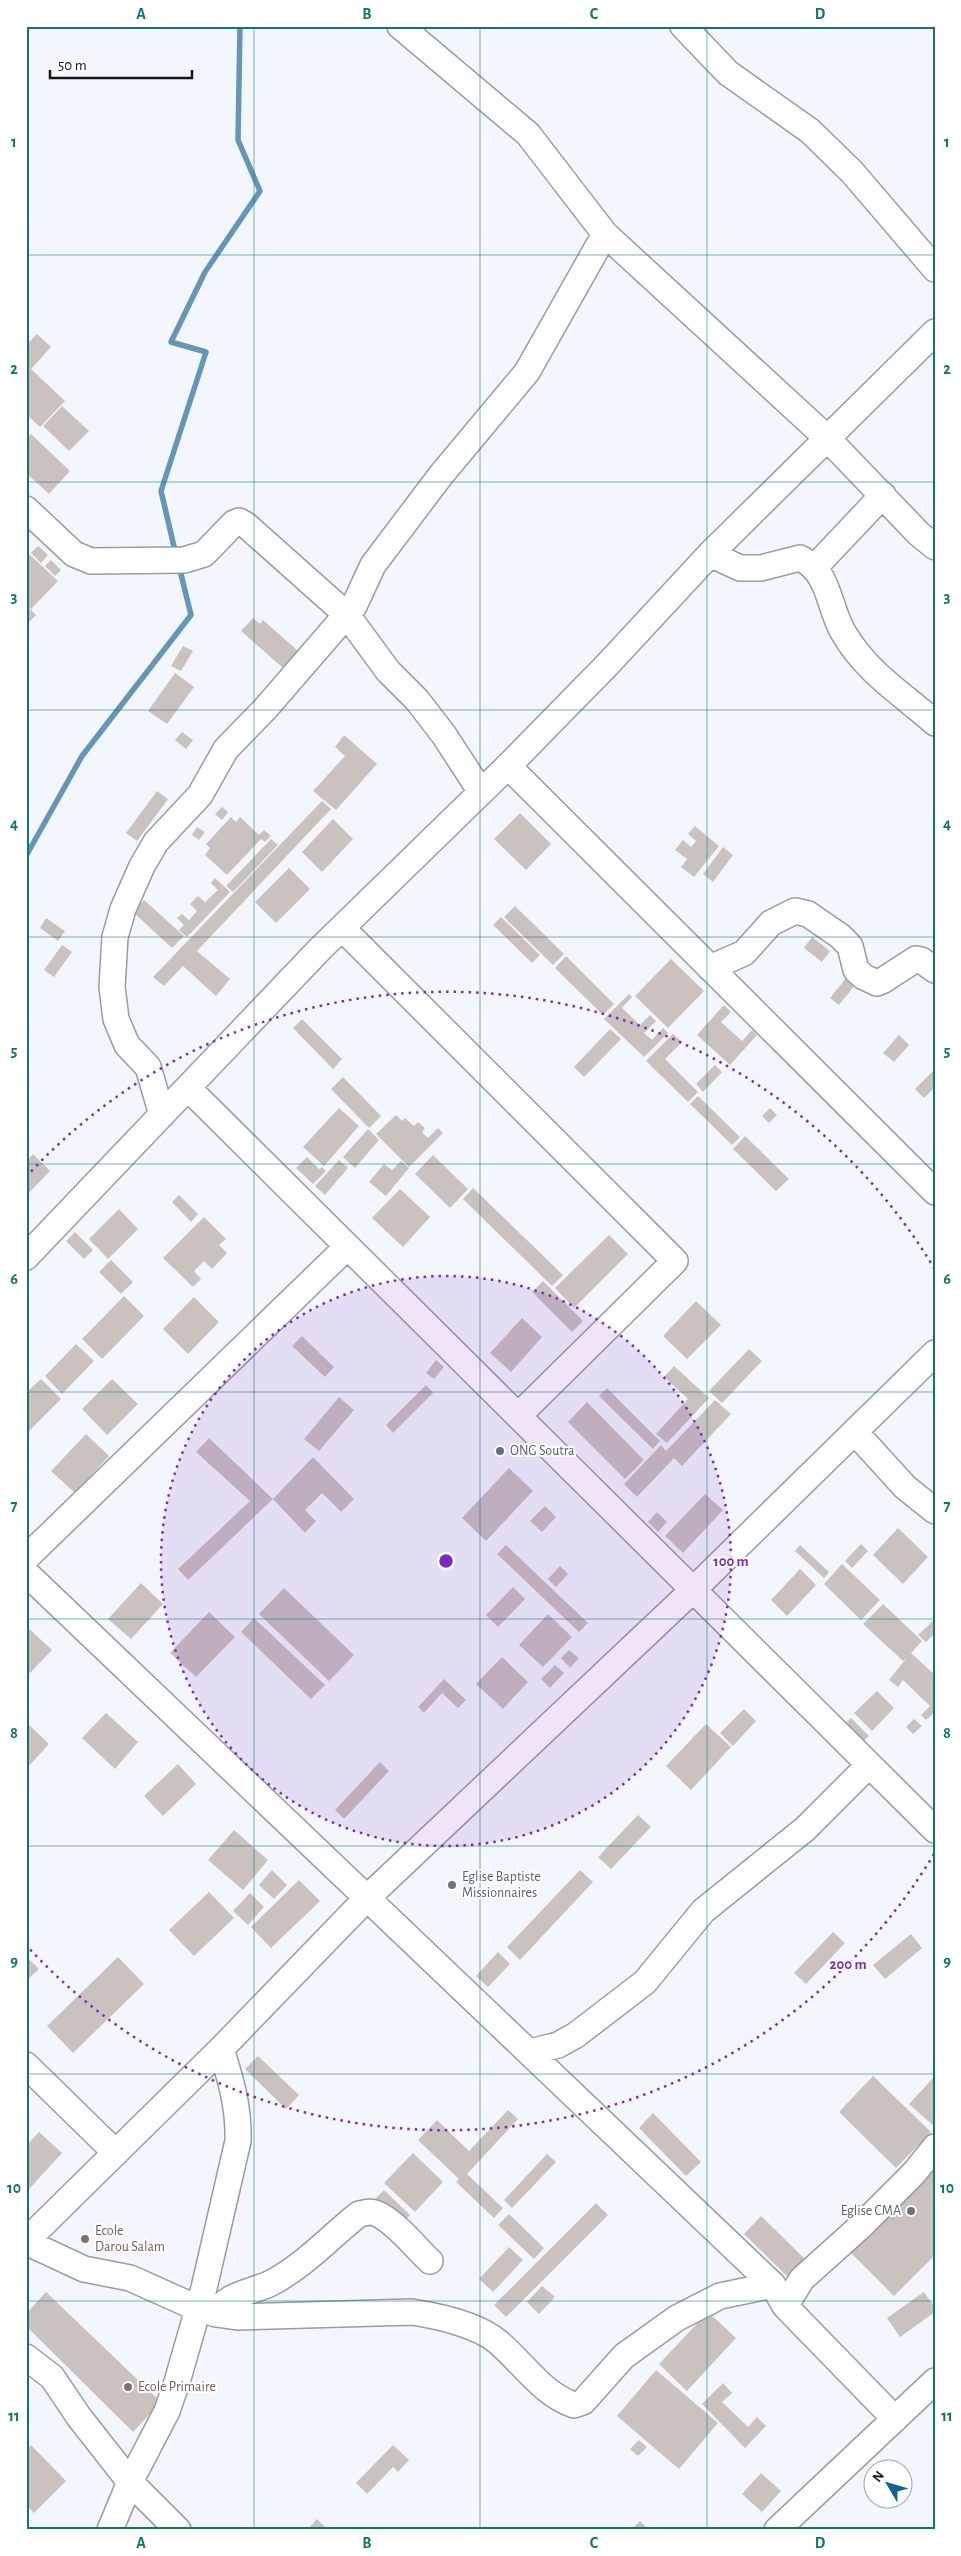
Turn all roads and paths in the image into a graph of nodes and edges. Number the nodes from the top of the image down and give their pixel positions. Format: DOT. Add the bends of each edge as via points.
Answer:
graph roads {
  1 [pos="400,26"];
  2 [pos="683,26"];
  3 [pos="605,234"];
  4 [pos="935,269"];
  5 [pos="935,332"];
  6 [pos="827,438"];
  7 [pos="883,495"];
  8 [pos="26,508"];
  9 [pos="935,547"];
  10 [pos="710,554"];
  11 [pos="815,567"];
  12 [pos="347,615"];
  13 [pos="935,723"];
  14 [pos="508,766"];
  15 [pos="481,792"];
  16 [pos="342,928"];
  17 [pos="710,968"];
  18 [pos="935,970"];
  19 [pos="188,1088"];
  20 [pos="162,1115"];
  21 [pos="935,1192"];
  22 [pos="348,1246"];
  23 [pos="26,1257"];
  24 [pos="935,1353"];
  25 [pos="518,1416"];
  26 [pos="855,1432"];
  27 [pos="931,1500"];
  28 [pos="26,1558"];
  29 [pos="26,1573"];
  30 [pos="693,1590"];
  31 [pos="869,1765"];
  32 [pos="935,1830"];
  33 [pos="367,1898"];
  34 [pos="221,2049"];
  35 [pos="534,2057"];
  36 [pos="26,2065"];
  37 [pos="935,2147"];
  38 [pos="116,2153"];
  39 [pos="26,2241"];
  40 [pos="430,2261"];
  41 [pos="779,2295"];
  42 [pos="206,2311"];
  43 [pos="26,2357"];
  44 [pos="935,2382"];
  45 [pos="895,2419"];
  46 [pos="130,2482"];
  47 [pos="110,2530"];
  48 [pos="178,2530"];
  49 [pos="777,2530"];
  1 -- 3 [label="street" via="528,134"];
  2 -- 4 [label="street" via="728,73 810,131 846,166"];
  3 -- 6 [label="street"];
  3 -- 12 [label="street" via="526,372 373,566"];
  5 -- 6 [label="street"];
  6 -- 7 [label="street"];
  6 -- 10 [label="street"];
  7 -- 9 [label="street"];
  7 -- 11 [label="street"];
  8 -- 12 [label="street" via="74,554 91,561 184,560 204,554 239,521"];
  10 -- 11 [label="street" via="740,568 761,568 800,558"];
  10 -- 14 [label="street"];
  11 -- 13 [label="street" via="843,632 862,660 884,683"];
  12 -- 15 [label="street" via="388,671 433,721"];
  12 -- 20 [label="street" via="226,749 200,795 156,842 123,909 115,937 112,988 116,1018 127,1045 148,1067"];
  14 -- 15 [label="street"];
  14 -- 17 [label="street"];
  15 -- 16 [label="street"];
  16 -- 19 [label="street"];
  16 -- 25 [label="street" via="675,1261"];
  17 -- 18 [label="street" via="744,953 772,923 795,911 808,914 840,936 850,946 856,970 877,984 916,959"];
  17 -- 21 [label="street"];
  19 -- 20 [label="street"];
  19 -- 22 [label="street"];
  20 -- 23 [label="street"];
  22 -- 25 [label="street"];
  22 -- 28 [label="street"];
  24 -- 26 [label="street"];
  25 -- 30 [label="street"];
  26 -- 27 [label="street" via="905,1487"];
  26 -- 30 [label="street"];
  29 -- 33 [label="street"];
  30 -- 31 [label="street"];
  30 -- 33 [label="street"];
  31 -- 32 [label="street"];
  31 -- 35 [label="street" via="805,1830 703,1911 645,1982 576,2035 558,2045 538,2050"];
  33 -- 34 [label="street"];
  33 -- 35 [label="street"];
  34 -- 38 [label="street"];
  34 -- 42 [label="street" via="234,2088 239,2116 238,2141 204,2288"];
  35 -- 41 [label="street"];
  36 -- 38 [label="street"];
  37 -- 41 [label="street" via="862,2225 802,2279"];
  38 -- 39 [label="street"];
  39 -- 42 [label="street" via="84,2269 130,2278"];
  40 -- 42 [label="street" via="376,2213 359,2214 287,2274"];
  41 -- 42 [label="street" via="720,2296 677,2318 624,2356 582,2402 574,2405 555,2397 497,2341 432,2315 412,2312 237,2317"];
  41 -- 45 [label="street"];
  42 -- 46 [label="street" via="167,2411"];
  43 -- 46 [label="street" via="61,2387 79,2417"];
  44 -- 45 [label="street"];
  45 -- 49 [label="street"];
  46 -- 47 [label="street"];
  46 -- 48 [label="street"];
}
